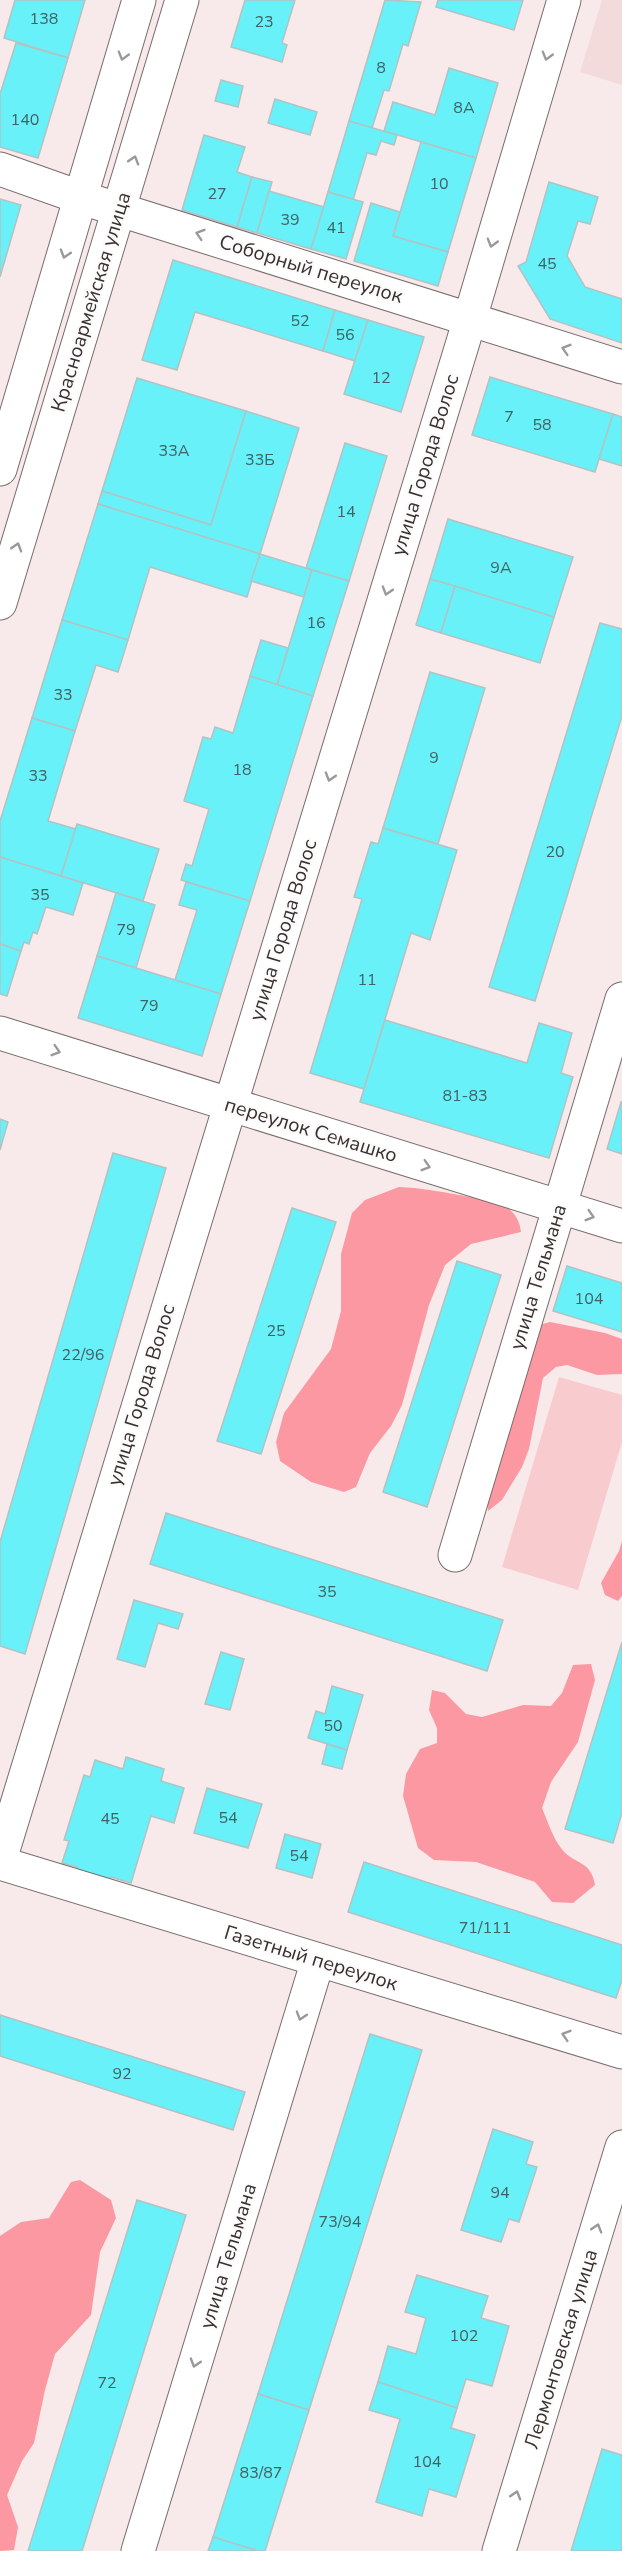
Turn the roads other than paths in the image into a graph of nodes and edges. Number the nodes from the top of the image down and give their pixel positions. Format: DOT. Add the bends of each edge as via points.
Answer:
graph roads {
  1 [pos="139,0"];
  2 [pos="182,0"];
  3 [pos="564,0"];
  4 [pos="0,170"];
  5 [pos="82,198"];
  6 [pos="120,209"];
  7 [pos="470,319"];
  8 [pos="622,367"];
  9 [pos="0,469"];
  10 [pos="0,603"];
  11 [pos="622,999"];
  12 [pos="0,1033"];
  13 [pos="229,1106"];
  14 [pos="559,1206"];
  15 [pos="622,1226"];
  16 [pos="455,1555"];
  17 [pos="0,1861"];
  18 [pos="318,1960"];
  19 [pos="622,2052"];
  20 [pos="622,2147"];
  21 [pos="138,2551"];
  22 [pos="500,2551"];
  1 -- 5 [label="street, Красноармейская улица, one-way"];
  6 -- 2 [label="street, Красноармейская улица, one-way"];
  3 -- 7 [label="street, улица Города Волос, one-way"];
  4 -- 5 [label="street, Соборный переулок"];
  5 -- 6 [label="street, Соборный переулок"];
  5 -- 9 [label="street, Красноармейская улица, one-way"];
  7 -- 6 [label="street, Соборный переулок, one-way"];
  10 -- 6 [label="street, Красноармейская улица, one-way"];
  8 -- 7 [label="street, Соборный переулок, one-way"];
  7 -- 13 [label="street, улица Города Волос, one-way"];
  11 -- 14 [label="street, улица Тельмана"];
  12 -- 13 [label="street, переулок Семашко, one-way"];
  13 -- 14 [label="street, переулок Семашко, one-way"];
  13 -- 17 [label="street, улица Города Волос"];
  14 -- 15 [label="street, переулок Семашко, one-way"];
  14 -- 16 [label="street, улица Тельмана"];
  17 -- 18 [label="street, Газетный переулок"];
  19 -- 18 [label="street, Газетный переулок, one-way"];
  18 -- 21 [label="street, улица Тельмана, one-way"];
  22 -- 20 [label="street, Лермонтовская улица, one-way"];
}
